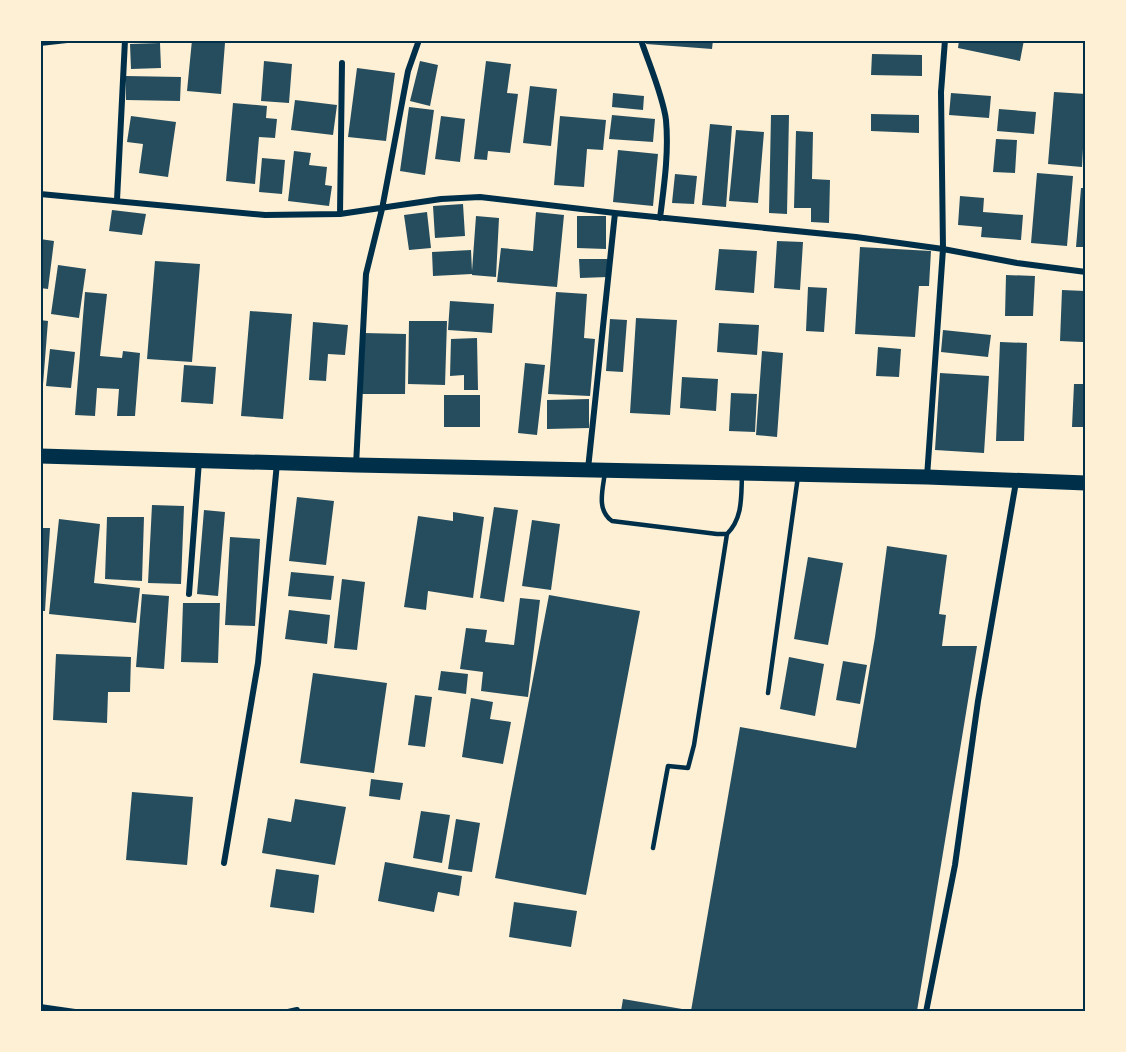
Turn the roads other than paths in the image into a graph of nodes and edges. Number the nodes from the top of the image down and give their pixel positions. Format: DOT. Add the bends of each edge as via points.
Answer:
graph roads {
  1 [pos="67,40"];
  2 [pos="125,40"];
  3 [pos="419,40"];
  4 [pos="641,40"];
  5 [pos="945,40"];
  6 [pos="40,43"];
  7 [pos="342,63"];
  8 [pos="40,194"];
  9 [pos="117,200"];
  10 [pos="382,209"];
  11 [pos="615,213"];
  12 [pos="340,214"];
  13 [pos="660,218"];
  14 [pos="943,249"];
  15 [pos="1086,272"];
  16 [pos="40,456"];
  17 [pos="199,460"];
  18 [pos="277,463"];
  19 [pos="356,465"];
  20 [pos="588,469"];
  21 [pos="605,469"];
  22 [pos="742,472"];
  23 [pos="798,474"];
  24 [pos="927,477"];
  25 [pos="1016,482"];
  26 [pos="1086,483"];
  27 [pos="727,534"];
  28 [pos="189,594"];
  29 [pos="768,693"];
  30 [pos="653,848"];
  31 [pos="224,863"];
  32 [pos="40,1007"];
  33 [pos="297,1010"];
  34 [pos="75,1011"];
  35 [pos="288,1011"];
  36 [pos="926,1011"];
  1 -- 6 [label="street"];
  2 -- 9 [label="street"];
  3 -- 10 [label="street" via="408,71"];
  4 -- 13 [label="street" via="666,120"];
  5 -- 14 [label="street" via="941,92"];
  7 -- 12 [label="street"];
  8 -- 9 [label="street"];
  9 -- 12 [label="street" via="265,215"];
  10 -- 11 [label="street" via="480,197"];
  10 -- 12 [label="street"];
  10 -- 19 [label="street" via="366,274"];
  11 -- 13 [label="street"];
  11 -- 20 [label="street"];
  13 -- 14 [label="street"];
  14 -- 15 [label="street"];
  14 -- 24 [label="street"];
  16 -- 17 [label="main road"];
  17 -- 18 [label="main road"];
  17 -- 28 [label="street"];
  18 -- 19 [label="main road"];
  18 -- 31 [label="street" via="258,663"];
  19 -- 20 [label="main road"];
  20 -- 21 [label="main road"];
  21 -- 22 [label="main road"];
  21 -- 27 [label="lane" via="601,506 612,521"];
  22 -- 23 [label="main road"];
  22 -- 27 [label="lane" via="741,507 736,525"];
  23 -- 24 [label="main road"];
  23 -- 29 [label="lane"];
  24 -- 25 [label="main road"];
  25 -- 26 [label="main road"];
  25 -- 36 [label="street" via="978,701 955,865"];
  27 -- 30 [label="lane" via="694,745 688,768 668,766"];
  32 -- 34 [label="street"];
  33 -- 35 [label="street"];
}
